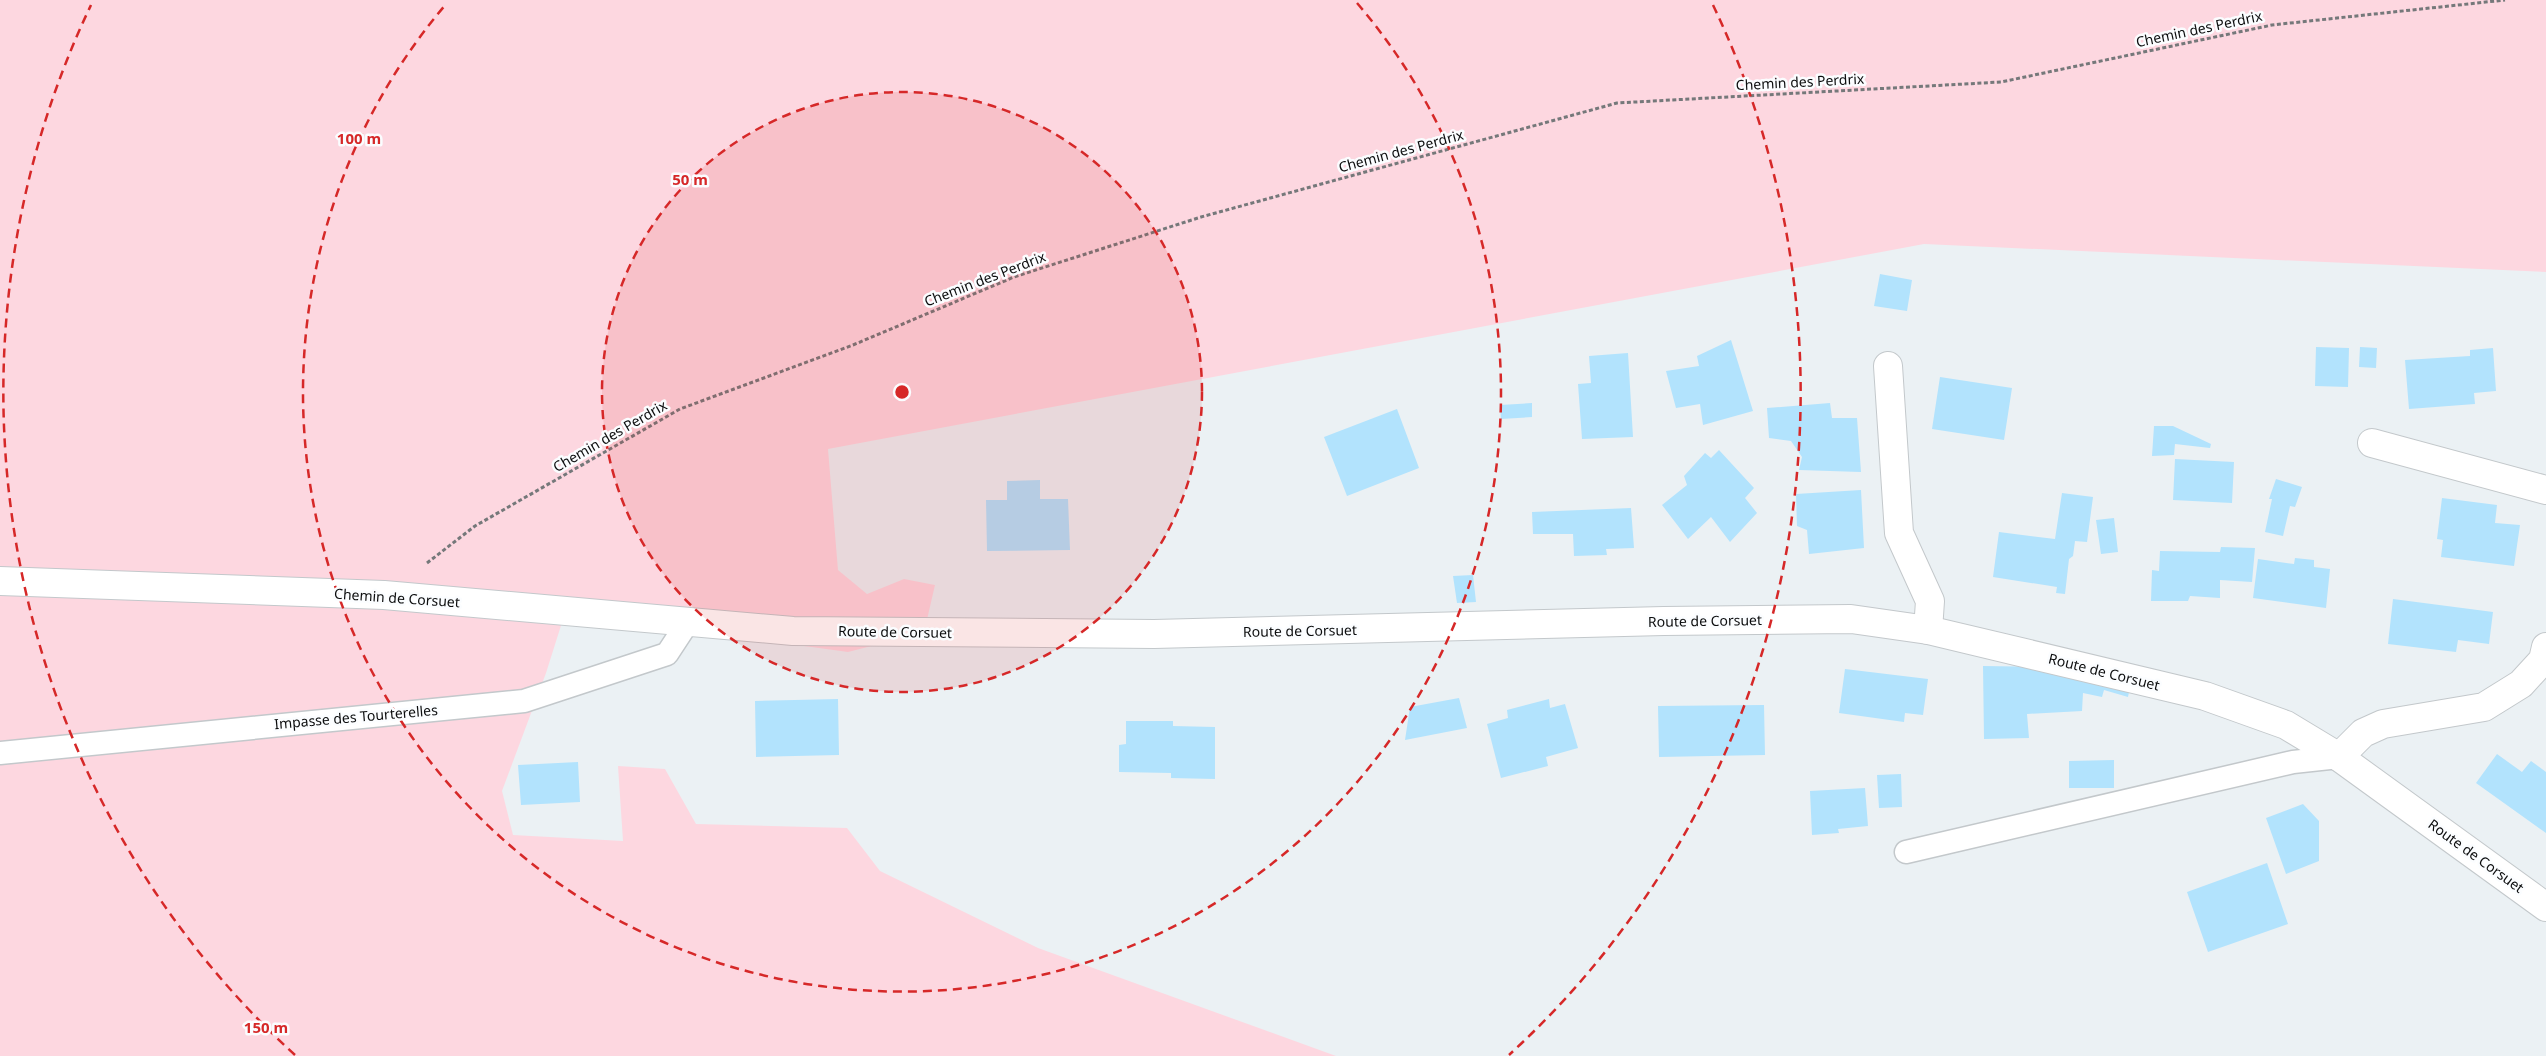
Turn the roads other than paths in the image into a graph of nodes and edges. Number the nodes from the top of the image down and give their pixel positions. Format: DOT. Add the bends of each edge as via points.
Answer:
graph roads {
  1 [pos="1888,366"];
  2 [pos="2372,443"];
  3 [pos="2546,490"];
  4 [pos="0,581"];
  5 [pos="688,622"];
  6 [pos="1928,630"];
  7 [pos="793,631"];
  8 [pos="2546,647"];
  9 [pos="0,752"];
  10 [pos="2339,757"];
  11 [pos="1906,852"];
  12 [pos="2546,907"];
  1 -- 6 [label="street" via="1899,534 1930,601"];
  2 -- 3 [label="street"];
  4 -- 5 [label="street, Chemin de Corsuet" via="384,595"];
  5 -- 7 [label="street, Chemin de Corsuet"];
  5 -- 9 [label="lane, Impasse des Tourterelles" via="667,654 524,701"];
  6 -- 7 [label="street, Route de Corsuet" via="1851,619 1154,634"];
  6 -- 10 [label="street, Route de Corsuet" via="2204,696 2286,725"];
  8 -- 10 [label="street" via="2544,660 2521,684 2484,706 2383,724 2364,733"];
  10 -- 11 [label="lane" via="2293,762"];
  10 -- 12 [label="street, Route de Corsuet"];
}
